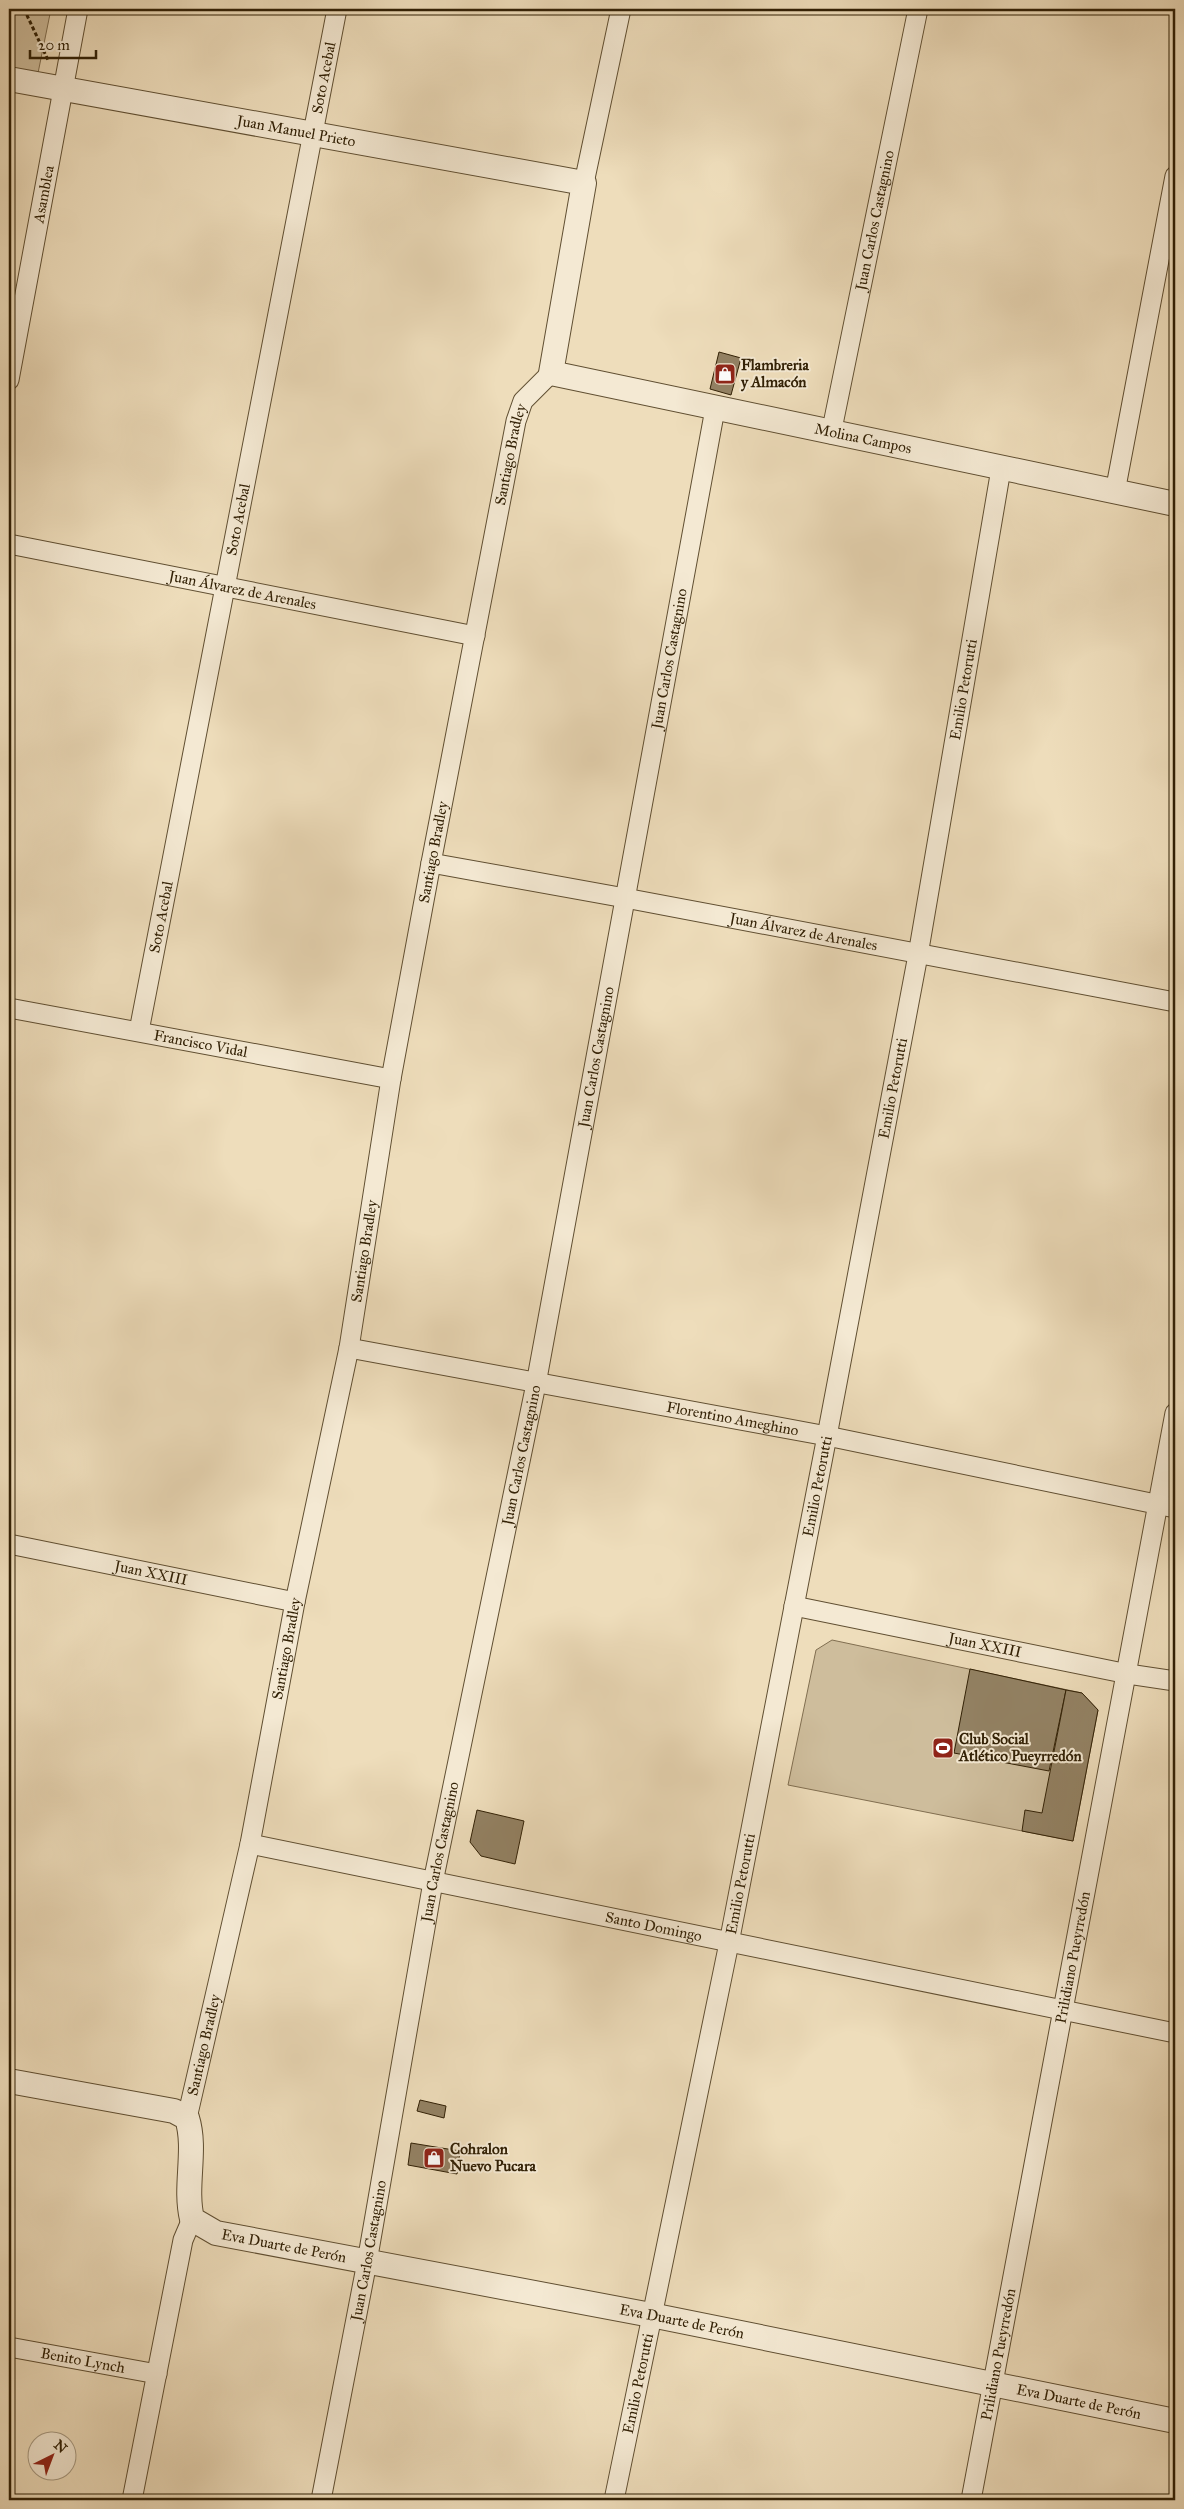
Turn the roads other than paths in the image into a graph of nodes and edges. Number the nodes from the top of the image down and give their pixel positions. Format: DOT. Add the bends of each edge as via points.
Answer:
graph roads {
  1 [pos="78,9"];
  2 [pos="337,9"];
  3 [pos="621,9"];
  4 [pos="918,9"];
  5 [pos="9,79"];
  6 [pos="62,89"];
  7 [pos="313,133"];
  8 [pos="1175,176"];
  9 [pos="584,183"];
  10 [pos="551,373"];
  11 [pos="9,380"];
  12 [pos="715,409"];
  13 [pos="832,434"];
  14 [pos="1000,469"];
  15 [pos="1115,492"];
  16 [pos="1175,504"];
  17 [pos="9,544"];
  18 [pos="226,587"];
  19 [pos="474,636"];
  20 [pos="430,863"];
  21 [pos="625,898"];
  22 [pos="918,955"];
  23 [pos="1175,1002"];
  24 [pos="9,1008"];
  25 [pos="139,1031"];
  26 [pos="392,1079"];
  27 [pos="348,1348"];
  28 [pos="536,1384"];
  29 [pos="1175,1413"];
  30 [pos="827,1436"];
  31 [pos="1167,1507"];
  32 [pos="9,1544"];
  33 [pos="295,1602"];
  34 [pos="794,1606"];
  35 [pos="1128,1674"];
  36 [pos="1175,1681"];
  37 [pos="250,1844"];
  38 [pos="433,1882"];
  39 [pos="729,1943"];
  40 [pos="1062,2010"];
  41 [pos="1175,2033"];
  42 [pos="9,2081"];
  43 [pos="187,2118"];
  44 [pos="192,2219"];
  45 [pos="367,2262"];
  46 [pos="651,2315"];
  47 [pos="9,2347"];
  48 [pos="157,2374"];
  49 [pos="994,2385"];
  50 [pos="1175,2421"];
  51 [pos="132,2500"];
  52 [pos="321,2500"];
  53 [pos="614,2500"];
  54 [pos="971,2500"];
  1 -- 6 [label="street, Asamblea"];
  2 -- 7 [label="street, Soto Acebal"];
  3 -- 9 [label="street"];
  4 -- 13 [label="street, Juan Carlos Castagnino"];
  5 -- 6 [label="street, Juan Manuel Prieto"];
  6 -- 7 [label="street, Juan Manuel Prieto"];
  6 -- 11 [label="street, Asamblea"];
  7 -- 9 [label="street, Juan Manuel Prieto"];
  7 -- 18 [label="street, Soto Acebal"];
  8 -- 15 [label="street"];
  9 -- 10 [label="street"];
  10 -- 12 [label="street, Molina Campos"];
  10 -- 19 [label="street, Santiago Bradley" via="523,401 516,421"];
  12 -- 13 [label="street, Molina Campos"];
  12 -- 21 [label="street, Juan Carlos Castagnino"];
  13 -- 14 [label="street, Molina Campos"];
  14 -- 15 [label="street, Molina Campos"];
  14 -- 22 [label="street, Emilio Petorutti"];
  15 -- 16 [label="street, Molina Campos"];
  17 -- 18 [label="street, Juan Álvarez de Arenales"];
  18 -- 19 [label="street, Juan Álvarez de Arenales"];
  18 -- 25 [label="street, Soto Acebal"];
  19 -- 20 [label="street, Santiago Bradley"];
  20 -- 21 [label="street, Juan Álvarez de Arenales"];
  20 -- 26 [label="street, Santiago Bradley"];
  21 -- 22 [label="street, Juan Álvarez de Arenales"];
  21 -- 28 [label="street, Juan Carlos Castagnino"];
  22 -- 23 [label="street, Juan Álvarez de Arenales"];
  22 -- 30 [label="street, Emilio Petorutti"];
  24 -- 25 [label="street, Francisco Vidal"];
  25 -- 26 [label="street, Francisco Vidal"];
  26 -- 27 [label="street, Santiago Bradley"];
  27 -- 28 [label="street, Florentino Ameghino"];
  27 -- 33 [label="street, Santiago Bradley"];
  28 -- 30 [label="street, Florentino Ameghino"];
  28 -- 38 [label="street, Juan Carlos Castagnino"];
  29 -- 31 [label="street, Prilidiano Pueyrredón"];
  30 -- 31 [label="street, Florentino Ameghino"];
  30 -- 34 [label="street, Emilio Petorutti"];
  31 -- 35 [label="street, Prilidiano Pueyrredón"];
  32 -- 33 [label="street, Juan XXIII"];
  33 -- 37 [label="street, Santiago Bradley"];
  34 -- 35 [label="street, Juan XXIII"];
  34 -- 39 [label="street, Emilio Petorutti"];
  35 -- 36 [label="street, Juan XXIII"];
  35 -- 40 [label="street, Prilidiano Pueyrredón"];
  37 -- 38 [label="street, Santo Domingo"];
  37 -- 43 [label="street, Santiago Bradley"];
  38 -- 39 [label="street, Santo Domingo"];
  38 -- 45 [label="street, Juan Carlos Castagnino"];
  39 -- 40 [label="street, Santo Domingo"];
  39 -- 46 [label="street, Emilio Petorutti"];
  40 -- 41 [label="street, Santo Domingo"];
  40 -- 49 [label="street, Prilidiano Pueyrredón"];
  42 -- 43 [label="street" via="174,2111"];
  43 -- 44 [label="street, Santiago Bradley" via="191,2130 188,2194"];
  44 -- 45 [label="street, Eva Duarte de Perón" via="216,2234"];
  44 -- 48 [label="street" via="183,2240"];
  45 -- 46 [label="street, Eva Duarte de Perón"];
  45 -- 52 [label="street, Juan Carlos Castagnino"];
  46 -- 49 [label="street, Eva Duarte de Perón"];
  46 -- 53 [label="street, Emilio Petorutti"];
  47 -- 48 [label="street, Benito Lynch"];
  48 -- 51 [label="street"];
  49 -- 50 [label="street, Eva Duarte de Perón"];
  49 -- 54 [label="street, Prilidiano Pueyrredón"];
}
